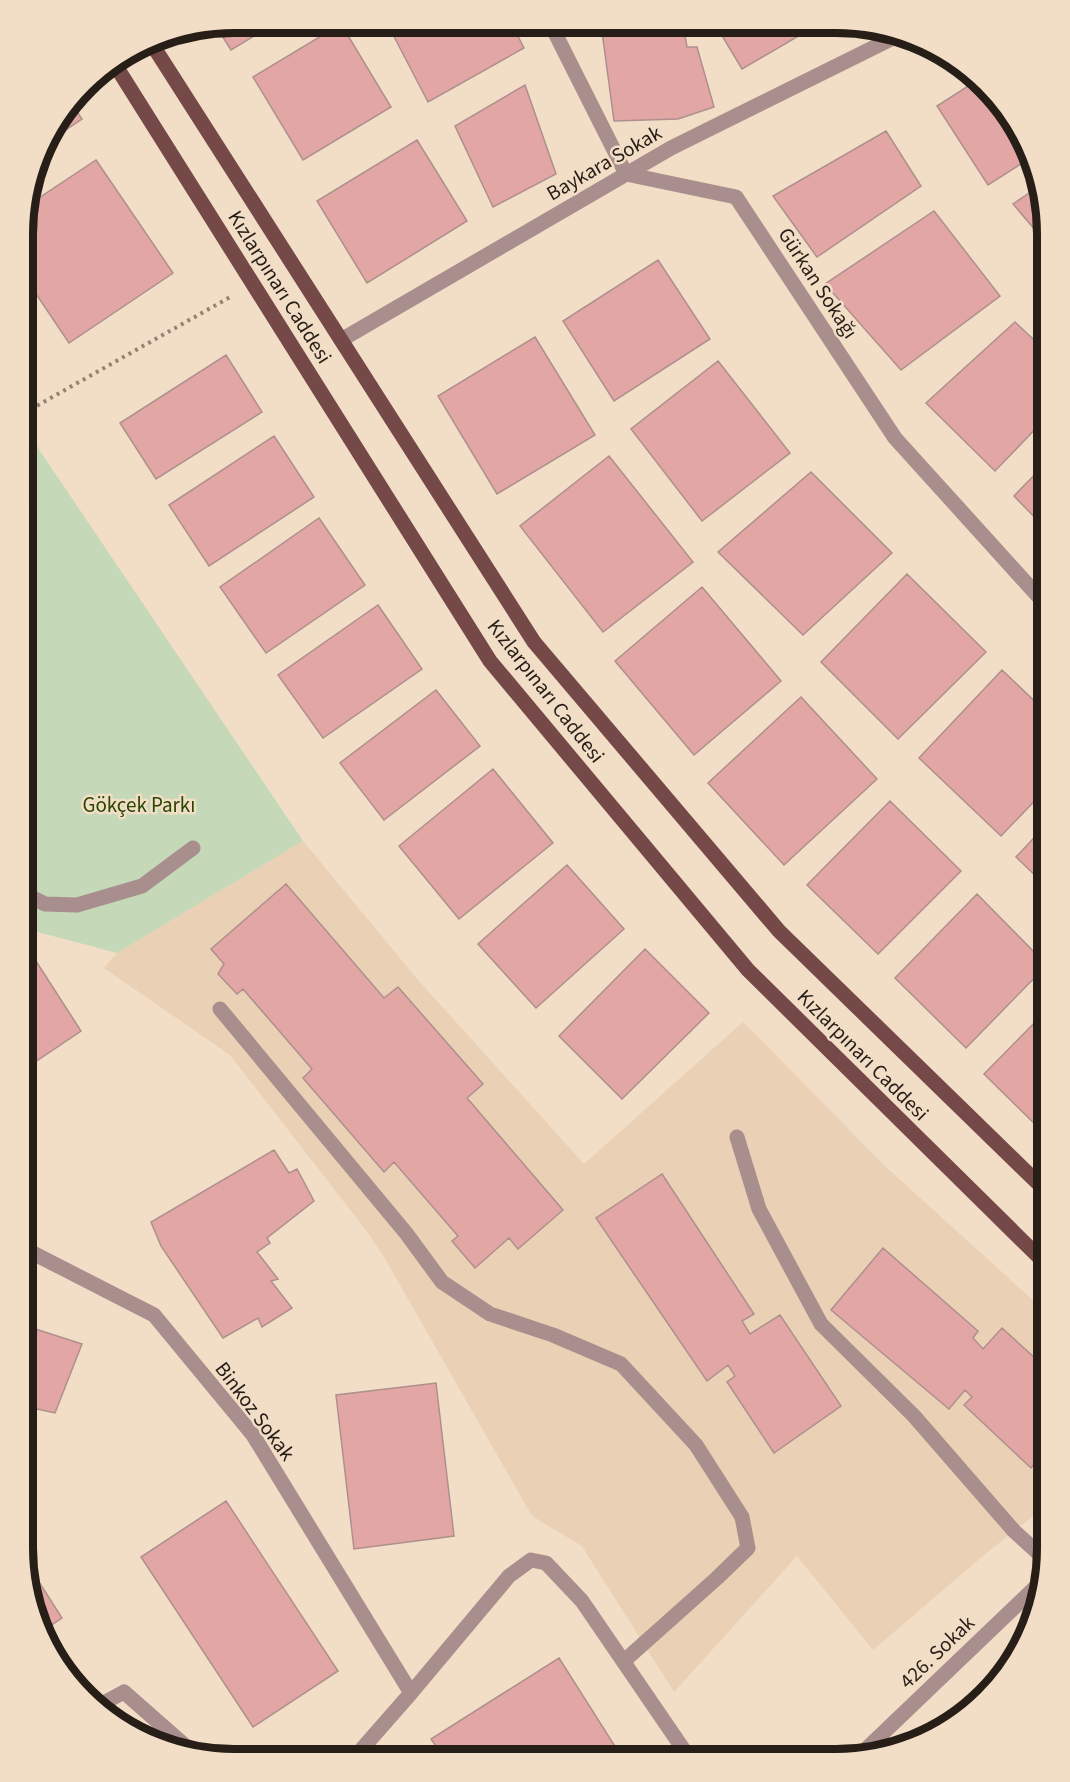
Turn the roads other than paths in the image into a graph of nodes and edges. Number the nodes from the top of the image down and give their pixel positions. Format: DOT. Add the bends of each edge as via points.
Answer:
graph roads {
  1 [pos="555,33"];
  2 [pos="889,40"];
  3 [pos="155,49"];
  4 [pos="118,70"];
  5 [pos="626,174"];
  6 [pos="341,340"];
  7 [pos="1037,595"];
  8 [pos="193,848"];
  9 [pos="33,898"];
  10 [pos="220,1009"];
  11 [pos="737,1137"];
  12 [pos="1037,1182"];
  13 [pos="33,1253"];
  14 [pos="1037,1255"];
  15 [pos="1037,1552"];
  16 [pos="1032,1591"];
  17 [pos="624,1661"];
  18 [pos="411,1693"];
  19 [pos="105,1702"];
  20 [pos="180,1741"];
  21 [pos="870,1746"];
  22 [pos="362,1749"];
  23 [pos="683,1749"];
  1 -- 5 [label="street"];
  2 -- 5 [label="street, Baykara Sokak"];
  3 -- 6 [label="main road, Kızlarpınarı Caddesi"];
  4 -- 14 [label="main road, Kızlarpınarı Caddesi" via="490,661 747,970"];
  5 -- 6 [label="street, Baykara Sokak"];
  5 -- 7 [label="street, Gürkan Sokağı" via="736,197 895,438"];
  6 -- 12 [label="main road, Kızlarpınarı Caddesi" via="534,642 779,931"];
  8 -- 9 [label="street" via="142,886 77,905 45,904"];
  10 -- 17 [label="street" via="442,1282 490,1314 621,1364 696,1445 742,1517 748,1548"];
  11 -- 15 [label="street" via="759,1209 821,1324 914,1416 1014,1531"];
  13 -- 18 [label="street, Binkoz Sokak" via="154,1315 253,1435"];
  16 -- 21 [label="street, 426. Sokak"];
  17 -- 18 [label="street" via="582,1601 546,1563 531,1560 509,1575"];
  17 -- 23 [label="street"];
  18 -- 22 [label="street"];
  19 -- 20 [label="street" via="124,1692"];
}
